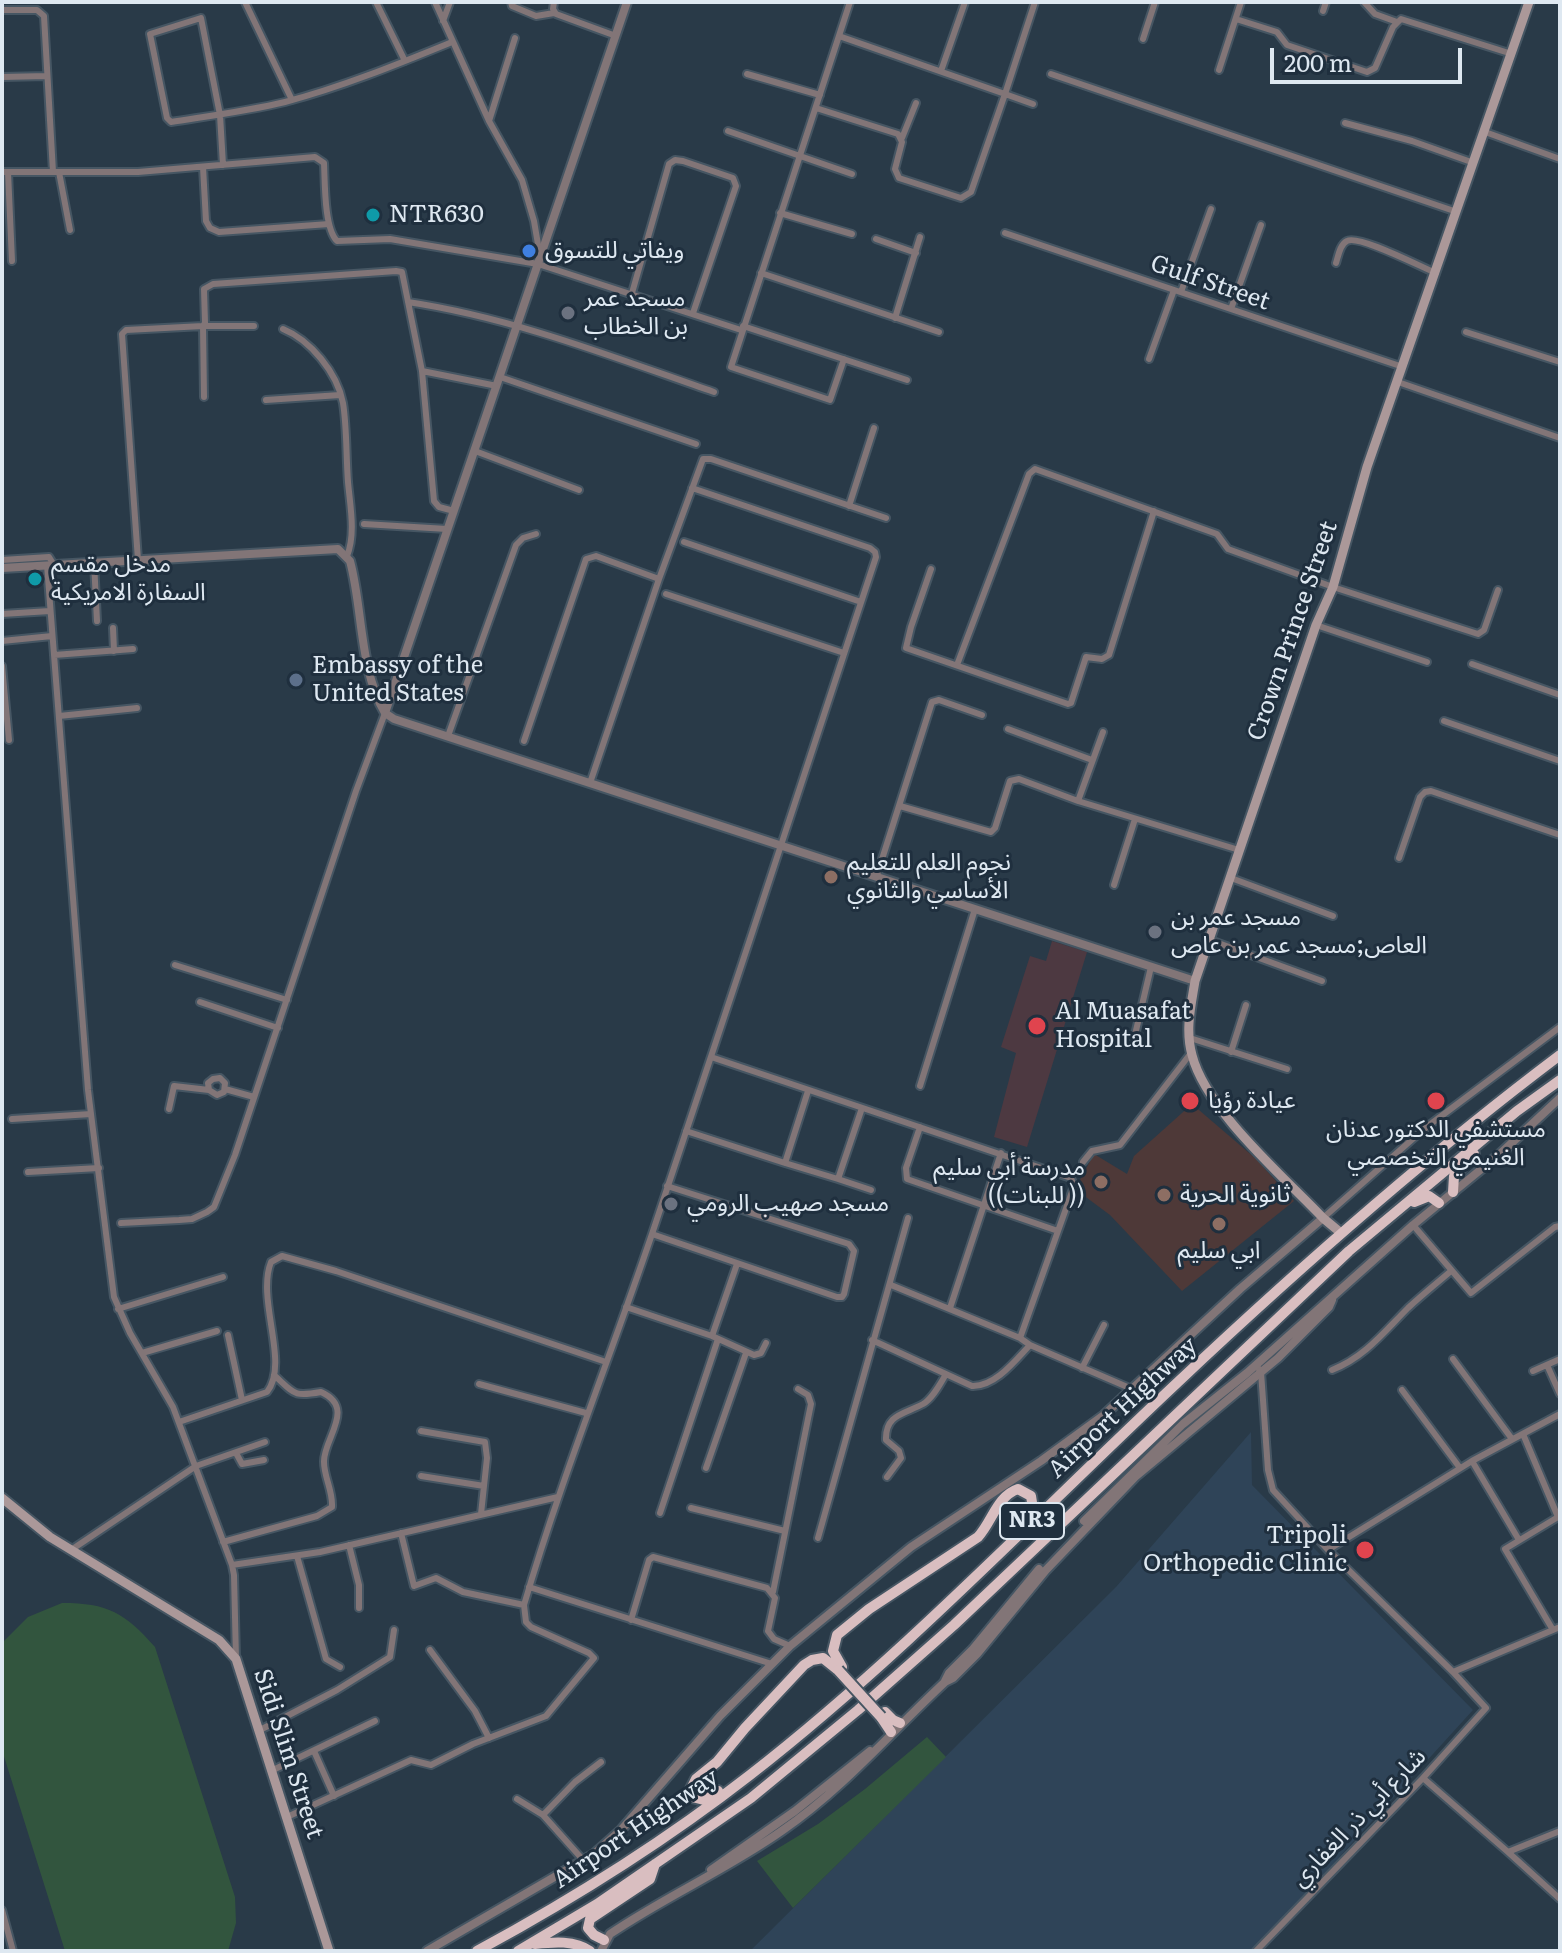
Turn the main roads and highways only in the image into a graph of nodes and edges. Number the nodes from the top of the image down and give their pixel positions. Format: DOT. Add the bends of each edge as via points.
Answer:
graph roads {
  1 [pos="1529,2"];
  2 [pos="1560,1055"];
  3 [pos="1560,1080"];
  4 [pos="1501,1124"];
  5 [pos="1453,1192"];
  6 [pos="1439,1203"];
  7 [pos="1394,1213"];
  8 [pos="1341,1233"];
  9 [pos="2,1498"];
  10 [pos="1017,1536"];
  11 [pos="840,1668"];
  12 [pos="883,1714"];
  13 [pos="900,1723"];
  14 [pos="805,1730"];
  15 [pos="891,1732"];
  16 [pos="655,1864"];
  17 [pos="529,1945"];
  18 [pos="603,1946"];
  19 [pos="329,1951"];
  20 [pos="477,1951"];
  21 [pos="518,1951"];
  22 [pos="590,1951"];
  1 -- 8 [label="main road, Crown Prince Street" via="1195,981 1188,1023 1191,1053 1221,1108"];
  2 -- 8 [label="highway, Airport Highway / NR3"];
  3 -- 4 [label="highway, Airport Highway / NR3"];
  4 -- 5 [label="highway" via="1456,1173"];
  4 -- 7 [label="highway, Airport Highway / NR3"];
  6 -- 7 [label="highway" via="1426,1196"];
  7 -- 16 [label="highway, Airport Highway / NR3" via="858,1710 751,1798"];
  8 -- 10 [label="highway, Airport Highway / NR3"];
  9 -- 19 [label="main road, Sidi Slim Street" via="29,1523 219,1640 236,1659"];
  10 -- 11 [label="highway" via="1033,1509 1031,1496 1018,1489 997,1496 978,1537 837,1635 833,1651"];
  10 -- 14 [label="highway, Airport Highway / NR3"];
  11 -- 12 [label="highway, bridge"];
  11 -- 14 [label="highway" via="823,1658 804,1665 696,1779 692,1797 710,1797"];
  12 -- 13 [label="highway"];
  12 -- 15 [label="highway"];
  14 -- 20 [label="highway, Airport Highway / NR3" via="645,1852"];
  16 -- 17 [label="highway, Airport Highway / NR3"];
  16 -- 18 [label="highway" via="650,1879 590,1919 588,1928"];
  17 -- 21 [label="highway, Airport Highway / NR3"];
  17 -- 22 [label="highway" via="571,1944"];
}
